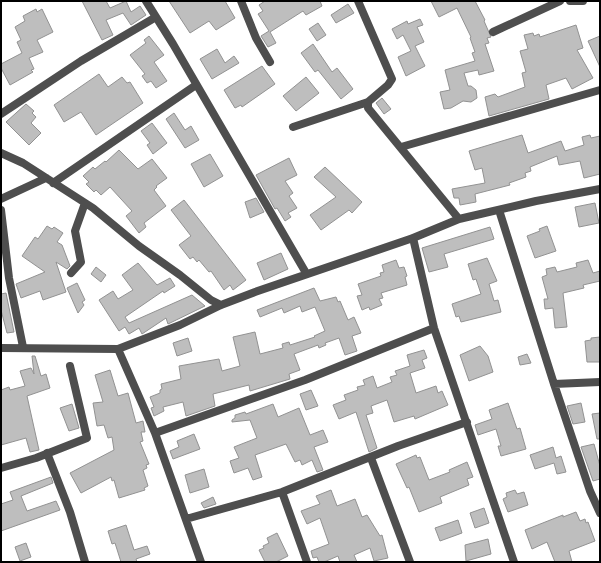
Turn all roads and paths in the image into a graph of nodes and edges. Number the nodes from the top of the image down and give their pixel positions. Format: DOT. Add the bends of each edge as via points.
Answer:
graph roads {
  1 [pos="146,1"];
  2 [pos="241,1"];
  3 [pos="358,1"];
  4 [pos="560,1"];
  5 [pos="570,1"];
  6 [pos="583,1"];
  7 [pos="156,17"];
  8 [pos="493,32"];
  9 [pos="270,62"];
  10 [pos="196,85"];
  11 [pos="600,90"];
  12 [pos="368,102"];
  13 [pos="1,114"];
  14 [pos="293,127"];
  15 [pos="401,147"];
  16 [pos="1,153"];
  17 [pos="46,178"];
  18 [pos="53,183"];
  19 [pos="600,188"];
  20 [pos="1,199"];
  21 [pos="85,203"];
  22 [pos="1,210"];
  23 [pos="498,210"];
  24 [pos="458,219"];
  25 [pos="413,238"];
  26 [pos="71,273"];
  27 [pos="306,274"];
  28 [pos="221,305"];
  29 [pos="434,328"];
  30 [pos="24,347"];
  31 [pos="1,348"];
  32 [pos="118,349"];
  33 [pos="70,366"];
  34 [pos="600,382"];
  35 [pos="554,384"];
  36 [pos="467,422"];
  37 [pos="155,433"];
  38 [pos="47,453"];
  39 [pos="371,458"];
  40 [pos="1,468"];
  41 [pos="282,492"];
  42 [pos="600,513"];
  43 [pos="186,519"];
  44 [pos="85,562"];
  45 [pos="201,562"];
  46 [pos="307,562"];
  47 [pos="410,562"];
  48 [pos="514,562"];
  1 -- 7 [label="street"];
  2 -- 9 [label="street" via="256,38"];
  3 -- 12 [label="street" via="392,79"];
  4 -- 8 [label="street"];
  5 -- 6 [label="street"];
  7 -- 10 [label="street"];
  7 -- 13 [label="street" via="81,61"];
  10 -- 18 [label="street"];
  10 -- 27 [label="street"];
  11 -- 15 [label="street"];
  12 -- 14 [label="street"];
  12 -- 15 [label="street" via="368,108"];
  15 -- 24 [label="street"];
  16 -- 17 [label="street"];
  17 -- 18 [label="street"];
  17 -- 20 [label="street"];
  18 -- 21 [label="street"];
  19 -- 23 [label="street"];
  21 -- 26 [label="street" via="75,231 81,262"];
  21 -- 28 [label="street"];
  22 -- 30 [label="street" via="9,278"];
  23 -- 24 [label="street"];
  23 -- 35 [label="street"];
  24 -- 25 [label="street"];
  25 -- 27 [label="street"];
  25 -- 29 [label="street"];
  27 -- 28 [label="street"];
  28 -- 32 [label="street" via="180,326"];
  29 -- 36 [label="street"];
  29 -- 37 [label="street" via="305,380"];
  30 -- 31 [label="street"];
  30 -- 32 [label="street"];
  32 -- 37 [label="street"];
  33 -- 38 [label="street" via="87,438"];
  34 -- 35 [label="street"];
  35 -- 42 [label="street" via="590,491"];
  36 -- 39 [label="street"];
  36 -- 48 [label="street"];
  37 -- 43 [label="street"];
  38 -- 40 [label="street"];
  38 -- 44 [label="street" via="70,512"];
  39 -- 41 [label="street"];
  39 -- 47 [label="street"];
  41 -- 43 [label="street"];
  41 -- 46 [label="street"];
  43 -- 45 [label="street"];
}
